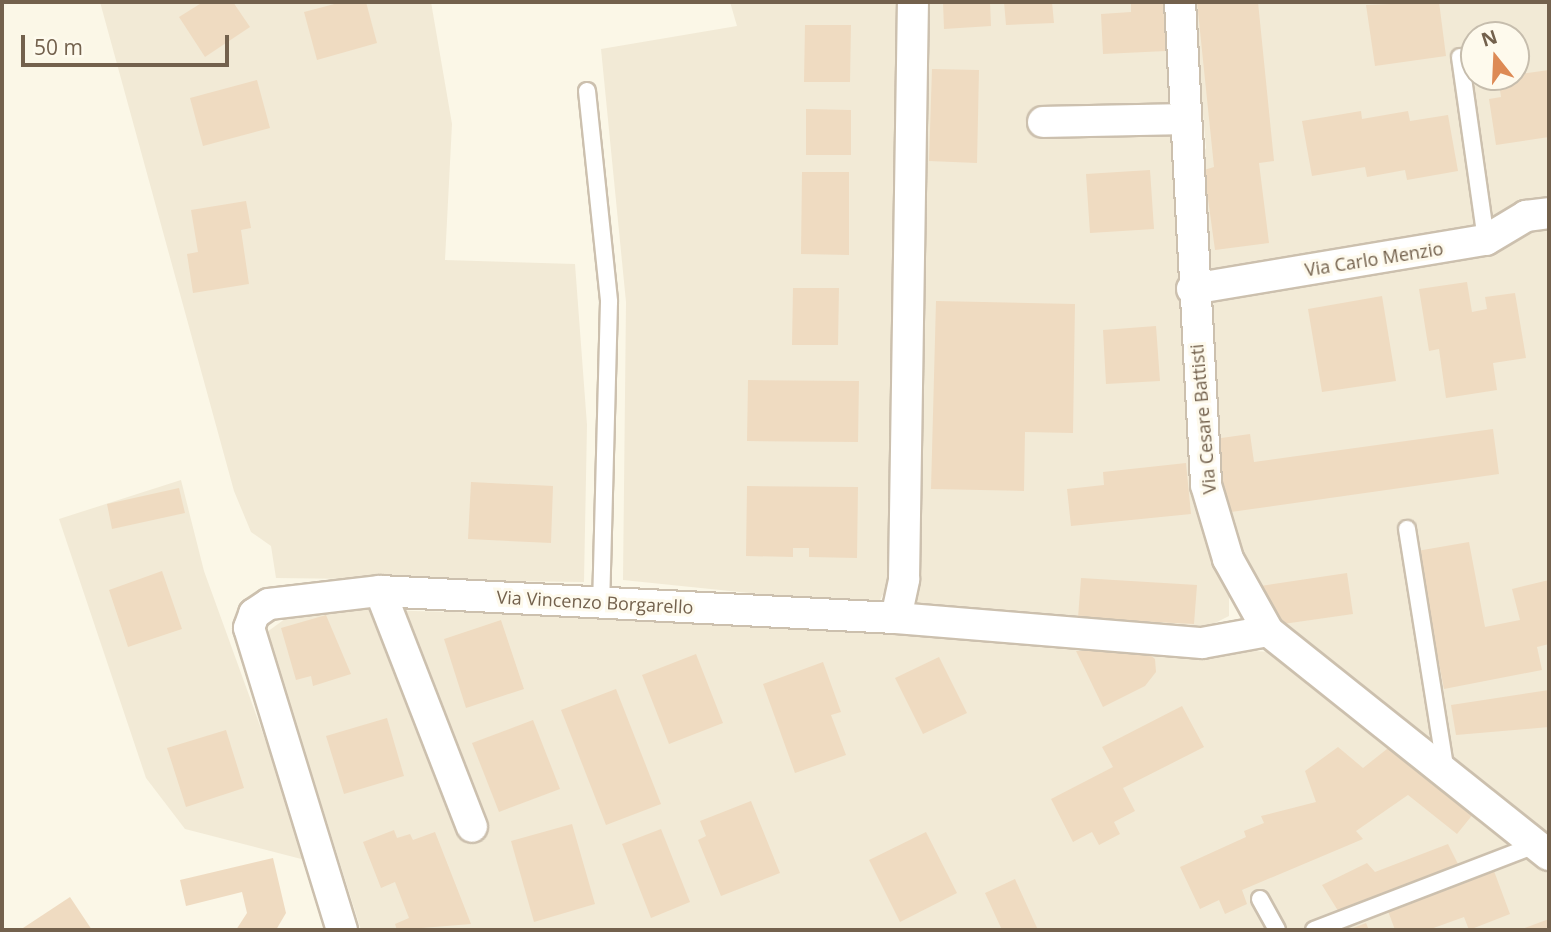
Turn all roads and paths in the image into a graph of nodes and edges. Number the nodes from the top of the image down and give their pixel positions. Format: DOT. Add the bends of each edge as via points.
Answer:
graph roads {
  1 [pos="913,2"];
  2 [pos="1180,2"];
  3 [pos="587,91"];
  4 [pos="1465,91"];
  5 [pos="1185,119"];
  6 [pos="1043,122"];
  7 [pos="1549,213"];
  8 [pos="1486,240"];
  9 [pos="1192,289"];
  10 [pos="1407,529"];
  11 [pos="380,591"];
  12 [pos="601,602"];
  13 [pos="896,618"];
  14 [pos="1268,631"];
  15 [pos="1446,772"];
  16 [pos="472,827"];
  17 [pos="1542,850"];
  18 [pos="1260,899"];
  19 [pos="342,930"];
  20 [pos="1277,930"];
  21 [pos="1314,930"];
  1 -- 13 [label="street" via="904,579"];
  2 -- 5 [label="street, Via Cesare Battisti"];
  3 -- 12 [label="lane" via="609,302"];
  4 -- 8 [label="lane"];
  5 -- 6 [label="street"];
  5 -- 9 [label="street, Via Cesare Battisti"];
  7 -- 8 [label="street, Via Carlo Menzio" via="1526,216"];
  8 -- 9 [label="street, Via Carlo Menzio"];
  9 -- 14 [label="street, Via Cesare Battisti" via="1206,485 1228,559"];
  10 -- 15 [label="lane"];
  11 -- 12 [label="street, Via Vincenzo Borgarello"];
  11 -- 16 [label="street"];
  11 -- 19 [label="street, Via Vincenzo Borgarello" via="269,604 254,614 249,628"];
  12 -- 13 [label="street, Via Vincenzo Borgarello"];
  13 -- 14 [label="street, Via Vincenzo Borgarello" via="1202,643"];
  14 -- 15 [label="street, Via Cesare Battisti"];
  15 -- 17 [label="street, Via Cesare Battisti"];
  17 -- 21 [label="lane"];
  18 -- 20 [label="lane"];
}
